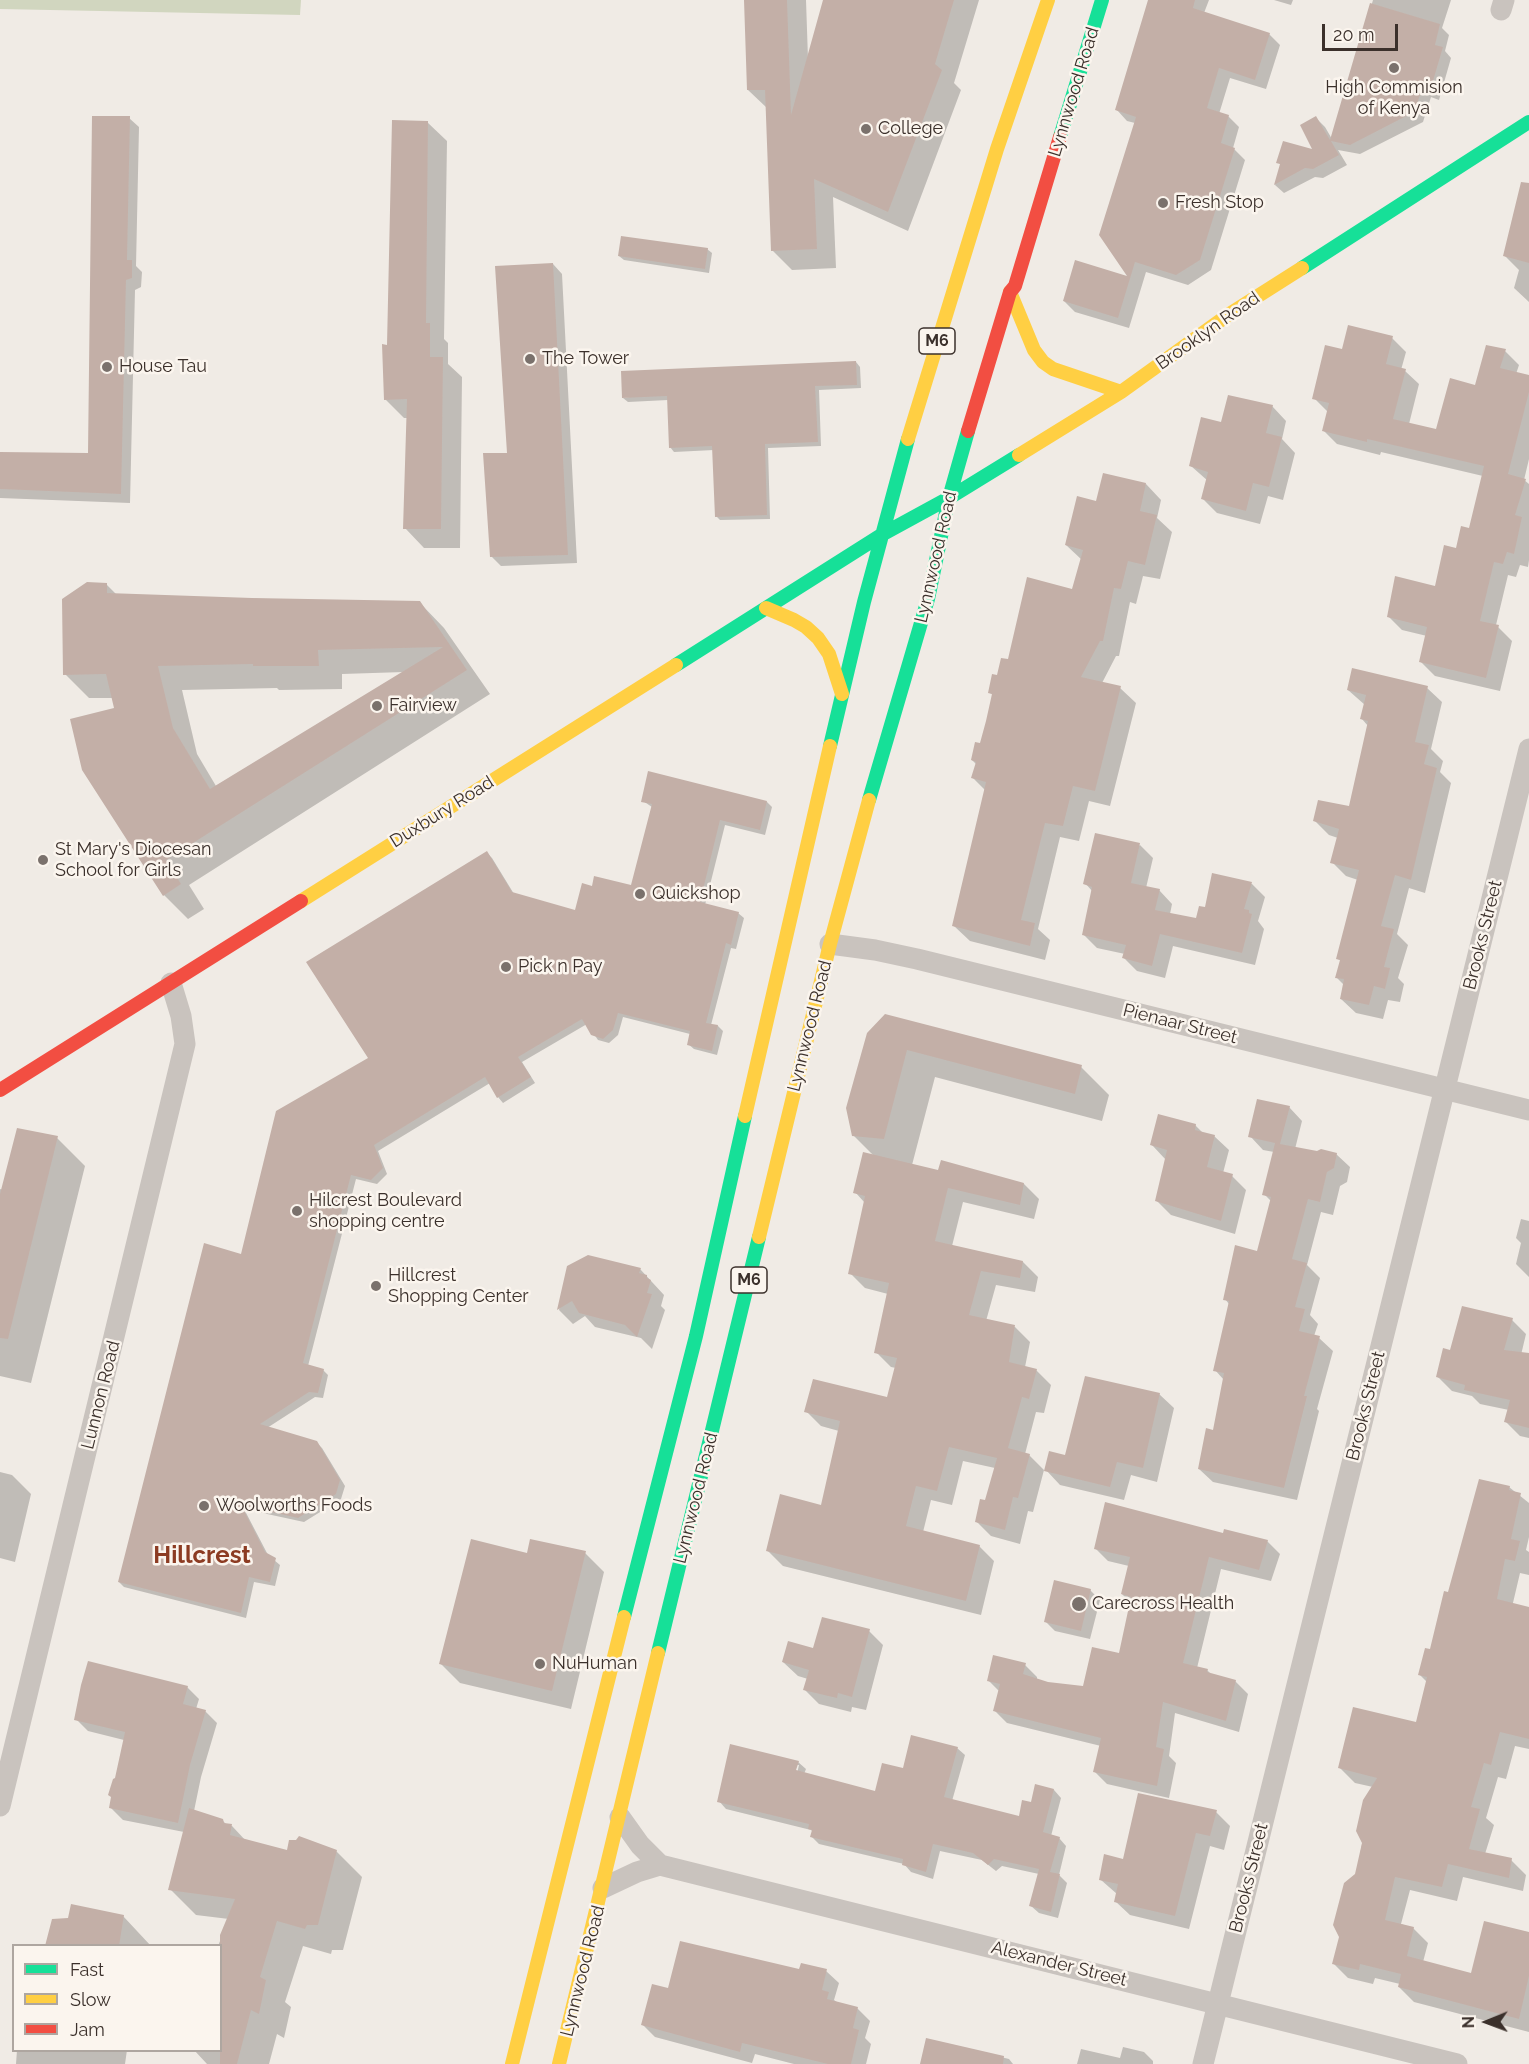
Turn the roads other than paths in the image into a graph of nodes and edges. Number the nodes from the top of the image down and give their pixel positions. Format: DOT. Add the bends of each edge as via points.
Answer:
graph roads {
  1 [pos="1048,0"];
  2 [pos="1102,0"];
  3 [pos="1529,122"];
  4 [pos="1010,291"];
  5 [pos="1121,392"];
  6 [pos="949,498"];
  7 [pos="884,534"];
  8 [pos="766,608"];
  9 [pos="843,696"];
  10 [pos="1529,748"];
  11 [pos="822,944"];
  12 [pos="171,983"];
  13 [pos="787,997"];
  14 [pos="769,1016"];
  15 [pos="1445,1089"];
  16 [pos="0,1090"];
  17 [pos="1529,1110"];
  18 [pos="0,1806"];
  19 [pos="620,1817"];
  20 [pos="660,1865"];
  21 [pos="603,1888"];
  22 [pos="1218,2003"];
  23 [pos="512,2064"];
  24 [pos="559,2064"];
  25 [pos="1203,2064"];
  26 [pos="1457,2064"];
  1 -- 7 [label="main road, M6" via="920,394"];
  2 -- 4 [label="main road, Lynnwood Road / M6" via="1015,286"];
  3 -- 5 [label="main road, Brooklyn Road" via="1228,315"];
  4 -- 5 [label="main road" via="1043,362"];
  4 -- 6 [label="main road, Lynnwood Road / M6"];
  5 -- 6 [label="main road, Brooklyn Road"];
  6 -- 7 [label="main road, Brooklyn Road"];
  6 -- 11 [label="main road, Lynnwood Road / M6" via="928,599"];
  7 -- 8 [label="main road, Duxbury Road"];
  7 -- 9 [label="main road, M6"];
  8 -- 9 [label="main road" via="795,620 818,638 830,654"];
  8 -- 12 [label="main road, Duxbury Road"];
  9 -- 14 [label="main road, M6"];
  10 -- 15 [label="street, Brooks Street"];
  11 -- 15 [label="street, Pienaar Street" via="917,959"];
  11 -- 19 [label="main road, Lynnwood Road / M6"];
  12 -- 16 [label="main road, Duxbury Road"];
  12 -- 18 [label="street, Lunnon Road" via="185,1044"];
  13 -- 14 [label="main road"];
  14 -- 23 [label="main road, M6" via="696,1336"];
  15 -- 17 [label="street, Pienaar Street"];
  15 -- 22 [label="street, Brooks Street"];
  19 -- 20 [label="street"];
  19 -- 21 [label="main road, Lynnwood Road / M6"];
  20 -- 21 [label="street"];
  20 -- 22 [label="street, Alexander Street"];
  21 -- 24 [label="main road, Lynnwood Road / M6"];
  22 -- 25 [label="street, Brooks Street"];
  22 -- 26 [label="street, Alexander Street"];
}
